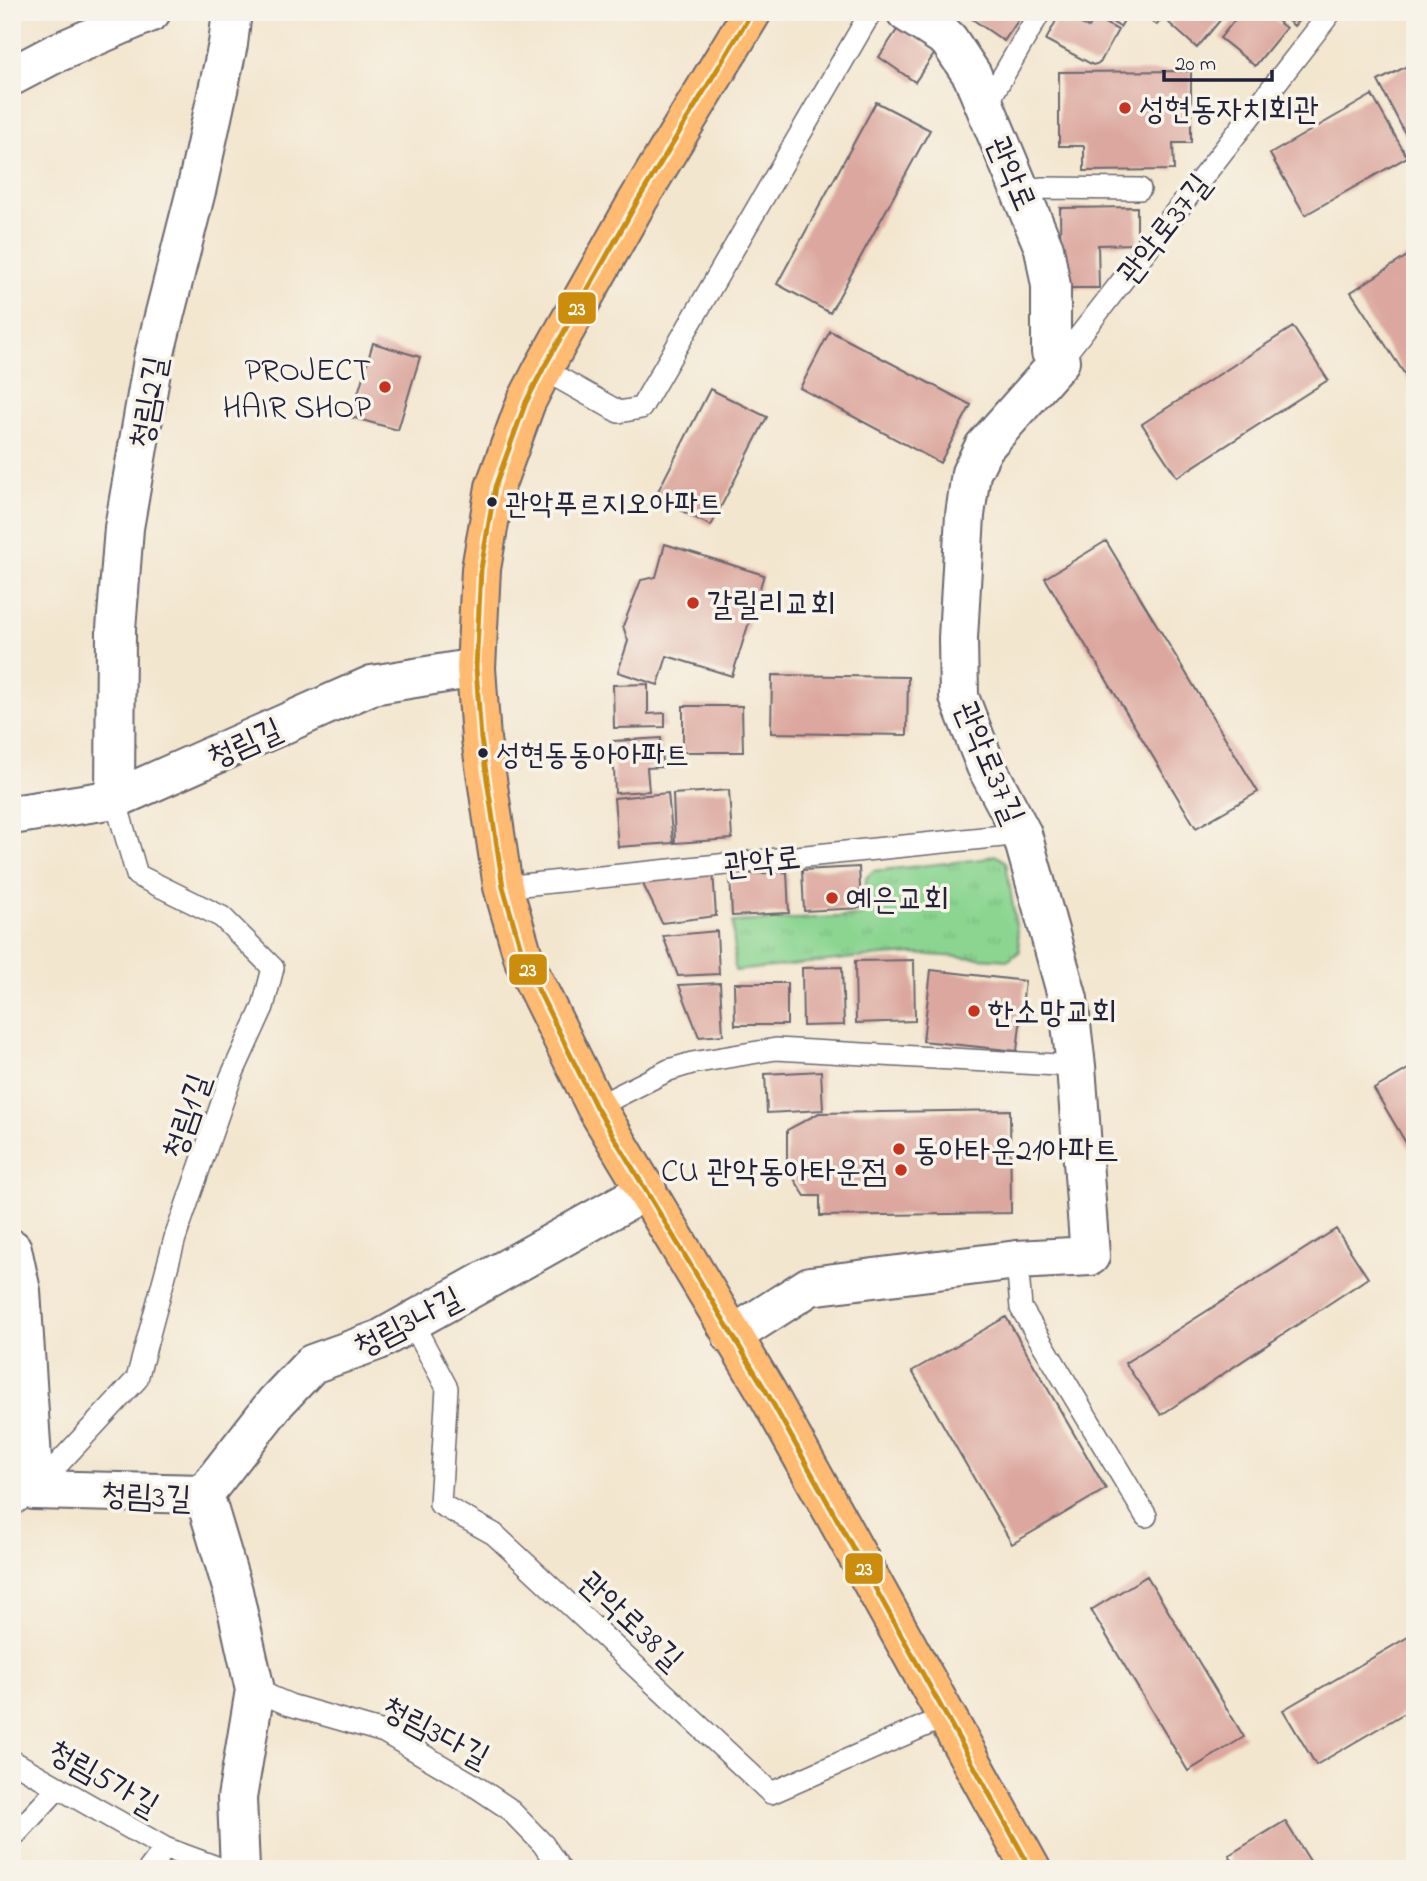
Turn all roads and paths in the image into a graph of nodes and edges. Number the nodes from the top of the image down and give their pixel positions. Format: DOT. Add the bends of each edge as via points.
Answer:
graph roads {
  1 [pos="151,12"];
  2 [pos="232,12"];
  3 [pos="752,12"];
  4 [pos="871,12"];
  5 [pos="906,12"];
  6 [pos="1040,12"];
  7 [pos="1331,12"];
  8 [pos="12,76"];
  9 [pos="985,107"];
  10 [pos="1140,189"];
  11 [pos="1021,193"];
  12 [pos="1060,361"];
  13 [pos="544,369"];
  14 [pos="476,668"];
  15 [pos="115,799"];
  16 [pos="12,815"];
  17 [pos="1022,834"];
  18 [pos="503,887"];
  19 [pos="1076,1066"];
  20 [pos="596,1107"];
  21 [pos="648,1190"];
  22 [pos="12,1249"];
  23 [pos="1017,1260"];
  24 [pos="412,1322"];
  25 [pos="732,1336"];
  26 [pos="204,1494"];
  27 [pos="23,1498"];
  28 [pos="1146,1516"];
  29 [pos="255,1690"];
  30 [pos="947,1716"];
  31 [pos="12,1761"];
  32 [pos="59,1787"];
  33 [pos="12,1838"];
  34 [pos="165,1848"];
  35 [pos="149,1869"];
  36 [pos="222,1869"];
  37 [pos="240,1869"];
  38 [pos="560,1869"];
  39 [pos="1031,1869"];
  1 -- 8 [label="street"];
  2 -- 15 [label="street, 청림2길" via="197,187 153,359 124,528 117,629"];
  3 -- 13 [label="main road" via="637,202"];
  4 -- 13 [label="lane" via="641,408 619,412"];
  5 -- 9 [label="street, 관악로" via="947,39 972,75"];
  6 -- 9 [label="lane"];
  7 -- 12 [label="lane, 관악로37길"];
  9 -- 11 [label="street, 관악로"];
  10 -- 11 [label="lane" via="1042,188"];
  11 -- 12 [label="street, 관악로" via="1044,248 1051,286 1051,352"];
  12 -- 17 [label="street, 관악로37길" via="984,447 971,473 965,515 959,697 986,766"];
  13 -- 14 [label="main road" via="526,402 495,487 481,569"];
  14 -- 15 [label="street, 청림길" via="372,685"];
  14 -- 18 [label="main road" via="481,739"];
  15 -- 16 [label="street, 청림길"];
  15 -- 27 [label="lane, 청림1길" via="136,875 222,917 273,968 263,1007 231,1077 175,1238 137,1379"];
  17 -- 18 [label="lane, 관악로"];
  17 -- 19 [label="street, 관악로37길" via="1068,999"];
  18 -- 20 [label="main road" via="525,962"];
  19 -- 20 [label="lane" via="776,1049 668,1070"];
  19 -- 23 [label="street, 관악로37길" via="1090,1256"];
  20 -- 21 [label="main road"];
  21 -- 24 [label="street, 청림3나길"];
  21 -- 25 [label="main road"];
  22 -- 27 [label="street" via="21,1291"];
  23 -- 25 [label="street, 관악로37길" via="810,1286"];
  23 -- 28 [label="lane" via="1021,1308"];
  24 -- 26 [label="street, 청림3나길" via="379,1340 312,1364"];
  24 -- 30 [label="lane, 관악로38길" via="447,1388 440,1504 494,1534 771,1793"];
  25 -- 30 [label="main road"];
  26 -- 27 [label="street, 청림3길"];
  26 -- 29 [label="street, 청림3길" via="233,1591"];
  29 -- 37 [label="street, 청림3길" via="237,1798"];
  29 -- 38 [label="lane, 청림3다길" via="384,1732 508,1808 544,1843"];
  30 -- 39 [label="main road"];
  31 -- 32 [label="lane, 청림5가길"];
  32 -- 33 [label="lane"];
  32 -- 34 [label="lane, 청림5가길"];
  34 -- 35 [label="lane, 청림5가길"];
  34 -- 36 [label="lane, 청림5가길"];
}
